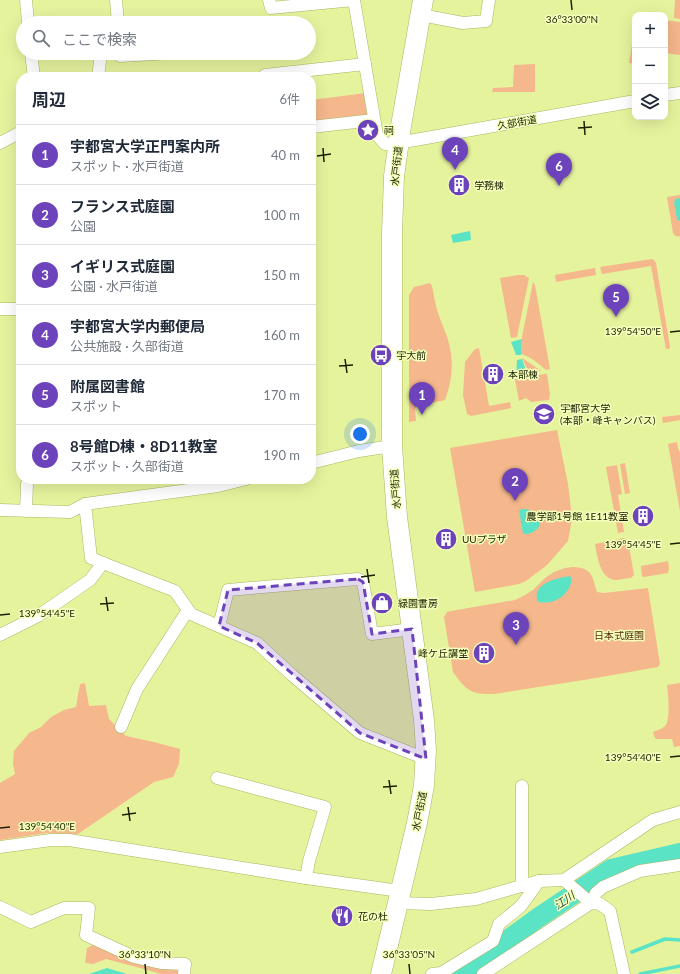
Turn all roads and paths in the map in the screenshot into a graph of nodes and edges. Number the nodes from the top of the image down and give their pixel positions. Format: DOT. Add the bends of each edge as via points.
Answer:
graph roads {
  1 [pos="26,0"];
  2 [pos="116,0"];
  3 [pos="268,0"];
  4 [pos="354,0"];
  5 [pos="489,0"];
  6 [pos="422,7"];
  7 [pos="27,16"];
  8 [pos="117,16"];
  9 [pos="31,60"];
  10 [pos="100,60"];
  11 [pos="365,64"];
  12 [pos="33,72"];
  13 [pos="99,72"];
  14 [pos="292,72"];
  15 [pos="680,92"];
  16 [pos="668,94"];
  17 [pos="632,102"];
  18 [pos="374,120"];
  19 [pos="316,126"];
  20 [pos="16,135"];
  21 [pos="0,143"];
  22 [pos="398,143"];
  23 [pos="0,309"];
  24 [pos="16,309"];
  25 [pos="392,446"];
  26 [pos="316,462"];
  27 [pos="27,484"];
  28 [pos="192,484"];
  29 [pos="226,484"];
  30 [pos="85,504"];
  31 [pos="0,510"];
  32 [pos="26,511"];
  33 [pos="103,563"];
  34 [pos="188,610"];
  35 [pos="219,626"];
  36 [pos="412,629"];
  37 [pos="0,635"];
  38 [pos="121,727"];
  39 [pos="426,759"];
  40 [pos="217,778"];
  41 [pos="522,786"];
  42 [pos="680,812"];
  43 [pos="0,847"];
  44 [pos="680,865"];
  45 [pos="306,878"];
  46 [pos="564,880"];
  47 [pos="539,881"];
  48 [pos="522,886"];
  49 [pos="399,897"];
  50 [pos="591,903"];
  51 [pos="0,907"];
  52 [pos="184,974"];
  53 [pos="381,974"];
  54 [pos="432,974"];
  55 [pos="483,974"];
  56 [pos="624,974"];
  1 -- 7 [label="street"];
  2 -- 8 [label="street"];
  3 -- 4 [label="street" via="271,8"];
  4 -- 11 [label="street"];
  5 -- 6 [label="street" via="486,21 463,23"];
  6 -- 22 [label="highway, 水戸街道"];
  9 -- 12 [label="street"];
  10 -- 13 [label="street"];
  11 -- 14 [label="street"];
  11 -- 18 [label="street"];
  15 -- 16 [label="street"];
  17 -- 22 [label="street, 久部街道"];
  18 -- 19 [label="street"];
  18 -- 22 [label="street" via="377,135 385,144"];
  20 -- 21 [label="street"];
  22 -- 25 [label="highway, 水戸街道" via="392,214"];
  23 -- 24 [label="street"];
  25 -- 26 [label="street"];
  25 -- 36 [label="highway, 水戸街道" via="397,517"];
  27 -- 32 [label="street"];
  28 -- 29 [label="street"];
  28 -- 30 [label="street"];
  30 -- 32 [label="street" via="70,512"];
  30 -- 33 [label="street" via="91,558"];
  31 -- 32 [label="street"];
  33 -- 34 [label="street" via="175,591"];
  33 -- 37 [label="street" via="90,580 38,616"];
  34 -- 35 [label="street" via="191,614"];
  34 -- 38 [label="street" via="137,689"];
  35 -- 36 [label="street" via="228,590 358,579 363,582 372,634"];
  35 -- 39 [label="street" via="257,643 360,733"];
  36 -- 39 [label="highway, 水戸街道" via="424,720"];
  39 -- 49 [label="highway, 水戸街道" via="420,809"];
  40 -- 45 [label="street" via="325,807"];
  41 -- 48 [label="street"];
  42 -- 46 [label="street" via="653,820"];
  43 -- 45 [label="street" via="69,840"];
  44 -- 50 [label="street" via="640,870 603,887"];
  45 -- 49 [label="street"];
  46 -- 47 [label="street"];
  46 -- 50 [label="street"];
  47 -- 48 [label="street"];
  47 -- 54 [label="street" via="521,906 499,924 493,942 440,973"];
  48 -- 49 [label="street" via="476,899 431,904"];
  49 -- 53 [label="highway, 水戸街道"];
  50 -- 55 [label="street"];
  50 -- 56 [label="street" via="600,904 610,911"];
  51 -- 52 [label="street" via="31,922 64,908 89,908 86,935 134,957 161,963 184,964"];
}
